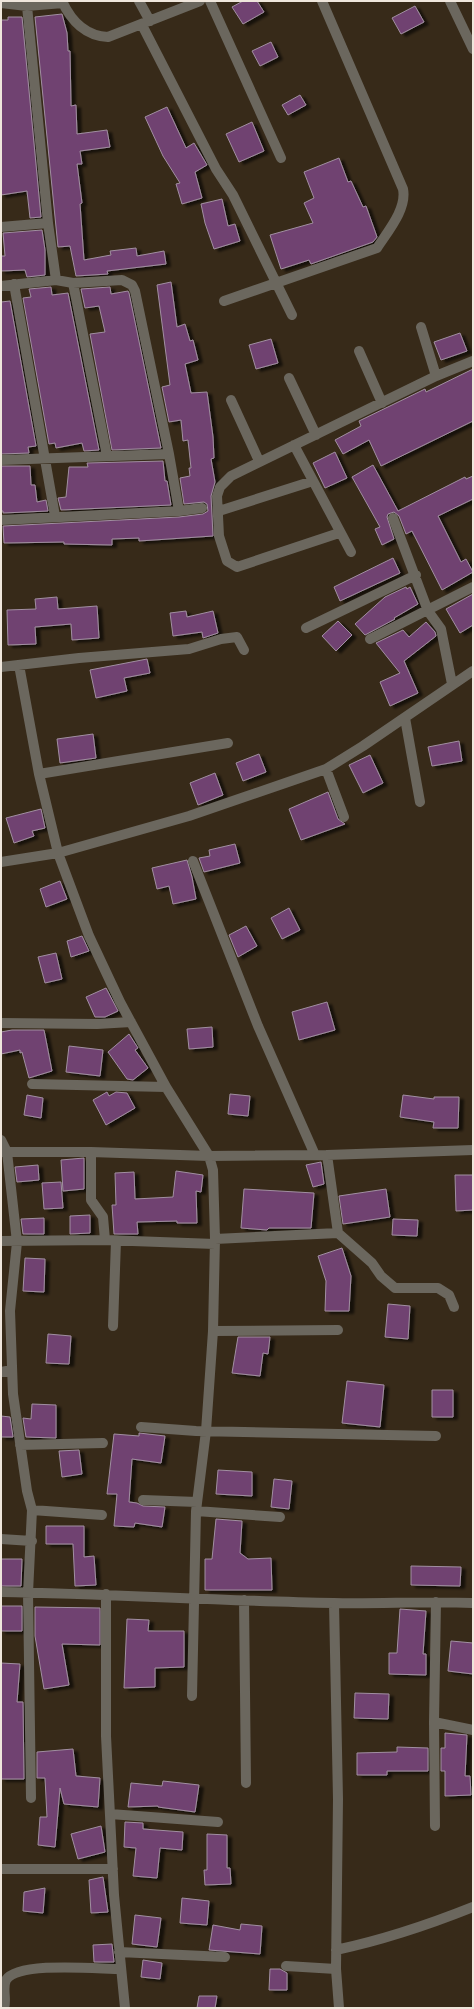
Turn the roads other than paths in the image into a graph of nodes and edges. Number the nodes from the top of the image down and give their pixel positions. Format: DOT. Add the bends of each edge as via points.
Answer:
graph roads {
  1 [pos="139,1"];
  2 [pos="200,1"];
  3 [pos="210,1"];
  4 [pos="322,1"];
  5 [pos="450,1"];
  6 [pos="63,2"];
  7 [pos="1,3"];
  8 [pos="27,6"];
  9 [pos="146,23"];
  10 [pos="473,49"];
  11 [pos="281,158"];
  12 [pos="48,223"];
  13 [pos="1,227"];
  14 [pos="56,280"];
  15 [pos="277,281"];
  16 [pos="73,283"];
  17 [pos="14,284"];
  18 [pos="1,286"];
  19 [pos="224,301"];
  20 [pos="292,315"];
  21 [pos="421,327"];
  22 [pos="359,351"];
  23 [pos="473,361"];
  24 [pos="436,376"];
  25 [pos="289,378"];
  26 [pos="231,400"];
  27 [pos="382,403"];
  28 [pos="316,435"];
  29 [pos="294,445"];
  30 [pos="169,454"];
  31 [pos="107,456"];
  32 [pos="47,459"];
  33 [pos="1,460"];
  34 [pos="258,461"];
  35 [pos="313,481"];
  36 [pos="202,508"];
  37 [pos="179,511"];
  38 [pos="219,511"];
  39 [pos="56,516"];
  40 [pos="393,518"];
  41 [pos="1,520"];
  42 [pos="339,533"];
  43 [pos="351,552"];
  44 [pos="416,575"];
  45 [pos="473,587"];
  46 [pos="428,610"];
  47 [pos="306,628"];
  48 [pos="370,639"];
  49 [pos="244,650"];
  50 [pos="19,665"];
  51 [pos="1,667"];
  52 [pos="473,671"];
  53 [pos="452,684"];
  54 [pos="405,718"];
  55 [pos="228,743"];
  56 [pos="326,768"];
  57 [pos="39,774"];
  58 [pos="420,802"];
  59 [pos="344,817"];
  60 [pos="58,853"];
  61 [pos="193,861"];
  62 [pos="1,862"];
  63 [pos="131,1022"];
  64 [pos="1,1023"];
  65 [pos="32,1084"];
  66 [pos="166,1087"];
  67 [pos="1,1140"];
  68 [pos="473,1150"];
  69 [pos="4,1152"];
  70 [pos="91,1152"];
  71 [pos="315,1155"];
  72 [pos="327,1155"];
  73 [pos="209,1156"];
  74 [pos="338,1234"];
  75 [pos="105,1240"];
  76 [pos="1,1241"];
  77 [pos="116,1241"];
  78 [pos="215,1241"];
  79 [pos="16,1242"];
  80 [pos="454,1307"];
  81 [pos="113,1326"];
  82 [pos="338,1330"];
  83 [pos="213,1331"];
  84 [pos="12,1370"];
  85 [pos="1,1372"];
  86 [pos="141,1427"];
  87 [pos="206,1431"];
  88 [pos="436,1436"];
  89 [pos="103,1443"];
  90 [pos="20,1445"];
  91 [pos="143,1500"];
  92 [pos="196,1507"];
  93 [pos="32,1510"];
  94 [pos="102,1515"];
  95 [pos="280,1517"];
  96 [pos="1,1539"];
  97 [pos="32,1541"];
  98 [pos="1,1592"];
  99 [pos="28,1593"];
  100 [pos="106,1594"];
  101 [pos="195,1598"];
  102 [pos="244,1600"];
  103 [pos="436,1602"];
  104 [pos="334,1603"];
  105 [pos="473,1603"];
  106 [pos="192,1696"];
  107 [pos="434,1722"];
  108 [pos="473,1730"];
  109 [pos="246,1783"];
  110 [pos="31,1798"];
  111 [pos="110,1814"];
  112 [pos="218,1822"];
  113 [pos="435,1826"];
  114 [pos="113,1869"];
  115 [pos="1,1870"];
  116 [pos="473,1907"];
  117 [pos="336,1950"];
  118 [pos="119,1952"];
  119 [pos="225,1957"];
  120 [pos="286,1966"];
  121 [pos="336,1969"];
  122 [pos="121,1970"];
  123 [pos="4,2008"];
  124 [pos="125,2008"];
  125 [pos="339,2008"];
  1 -- 9 [label="street"];
  2 -- 9 [label="street"];
  3 -- 11 [label="street"];
  4 -- 15 [label="street" via="403,188 404,196 402,205 377,248"];
  5 -- 10 [label="street"];
  6 -- 8 [label="street"];
  6 -- 9 [label="street" via="82,29 99,36 108,37"];
  7 -- 8 [label="street"];
  8 -- 12 [label="street"];
  9 -- 15 [label="street" via="216,169 233,195"];
  12 -- 13 [label="street"];
  12 -- 14 [label="street"];
  14 -- 16 [label="street"];
  14 -- 17 [label="street"];
  15 -- 19 [label="street"];
  15 -- 20 [label="street"];
  16 -- 30 [label="street" via="122,280 136,290"];
  16 -- 31 [label="street"];
  17 -- 18 [label="street"];
  17 -- 32 [label="street"];
  21 -- 24 [label="street"];
  22 -- 27 [label="street"];
  23 -- 24 [label="street"];
  24 -- 27 [label="street"];
  25 -- 28 [label="street"];
  26 -- 34 [label="street"];
  27 -- 28 [label="street"];
  28 -- 29 [label="street"];
  29 -- 34 [label="street"];
  29 -- 35 [label="street"];
  30 -- 31 [label="street"];
  30 -- 37 [label="street"];
  31 -- 32 [label="street"];
  32 -- 33 [label="street"];
  32 -- 39 [label="street"];
  34 -- 38 [label="street" via="224,482 217,496"];
  35 -- 38 [label="street"];
  35 -- 42 [label="street"];
  36 -- 37 [label="street"];
  37 -- 39 [label="street"];
  38 -- 42 [label="street" via="219,536 224,557 232,566 237,567"];
  39 -- 41 [label="street"];
  40 -- 44 [label="street"];
  42 -- 43 [label="street"];
  44 -- 46 [label="street"];
  44 -- 47 [label="street"];
  45 -- 46 [label="street"];
  46 -- 48 [label="street"];
  46 -- 53 [label="street" via="440,629"];
  49 -- 50 [label="street" via="237,637 189,649"];
  50 -- 51 [label="street"];
  50 -- 57 [label="street"];
  52 -- 53 [label="street"];
  53 -- 54 [label="street"];
  54 -- 56 [label="street"];
  54 -- 58 [label="street"];
  55 -- 57 [label="street"];
  56 -- 59 [label="street"];
  56 -- 60 [label="street" via="189,816"];
  57 -- 60 [label="street"];
  60 -- 62 [label="street"];
  60 -- 63 [label="street" via="89,936"];
  61 -- 71 [label="street" via="258,1026"];
  63 -- 64 [label="street"];
  63 -- 66 [label="street"];
  65 -- 66 [label="street"];
  66 -- 73 [label="street"];
  67 -- 69 [label="street"];
  68 -- 72 [label="street"];
  69 -- 70 [label="street"];
  69 -- 79 [label="street"];
  70 -- 73 [label="street"];
  70 -- 75 [label="street" via="90,1200 103,1217"];
  71 -- 72 [label="street"];
  71 -- 73 [label="street"];
  72 -- 74 [label="street"];
  73 -- 78 [label="street" via="214,1180"];
  74 -- 78 [label="street"];
  74 -- 80 [label="street" via="372,1263 381,1276 395,1288 438,1288 449,1295"];
  75 -- 77 [label="street"];
  75 -- 79 [label="street"];
  76 -- 79 [label="street"];
  77 -- 78 [label="street"];
  77 -- 81 [label="street"];
  78 -- 83 [label="street"];
  79 -- 84 [label="street" via="10,1312"];
  82 -- 83 [label="street"];
  83 -- 87 [label="street"];
  84 -- 85 [label="street"];
  84 -- 90 [label="street"];
  86 -- 87 [label="street"];
  87 -- 88 [label="street"];
  87 -- 92 [label="street"];
  89 -- 90 [label="street"];
  90 -- 93 [label="street"];
  91 -- 92 [label="street"];
  92 -- 95 [label="street"];
  92 -- 101 [label="street"];
  93 -- 94 [label="street"];
  93 -- 97 [label="street"];
  96 -- 97 [label="street"];
  97 -- 99 [label="street"];
  98 -- 99 [label="street"];
  99 -- 100 [label="street"];
  99 -- 110 [label="street"];
  100 -- 101 [label="street"];
  100 -- 111 [label="street" via="106,1736"];
  101 -- 102 [label="street"];
  101 -- 106 [label="street"];
  102 -- 104 [label="street"];
  102 -- 109 [label="street"];
  103 -- 104 [label="street"];
  103 -- 105 [label="street"];
  103 -- 107 [label="street"];
  104 -- 117 [label="street" via="338,1798"];
  107 -- 108 [label="street"];
  107 -- 113 [label="street"];
  111 -- 112 [label="street"];
  111 -- 114 [label="street"];
  114 -- 115 [label="street"];
  114 -- 118 [label="street"];
  116 -- 117 [label="street" via="372,1942"];
  117 -- 121 [label="street"];
  118 -- 119 [label="street"];
  118 -- 122 [label="street"];
  120 -- 121 [label="street"];
  121 -- 125 [label="street"];
  122 -- 123 [label="street" via="36,1968 18,1971 5,1983"];
  122 -- 124 [label="street"];
}
